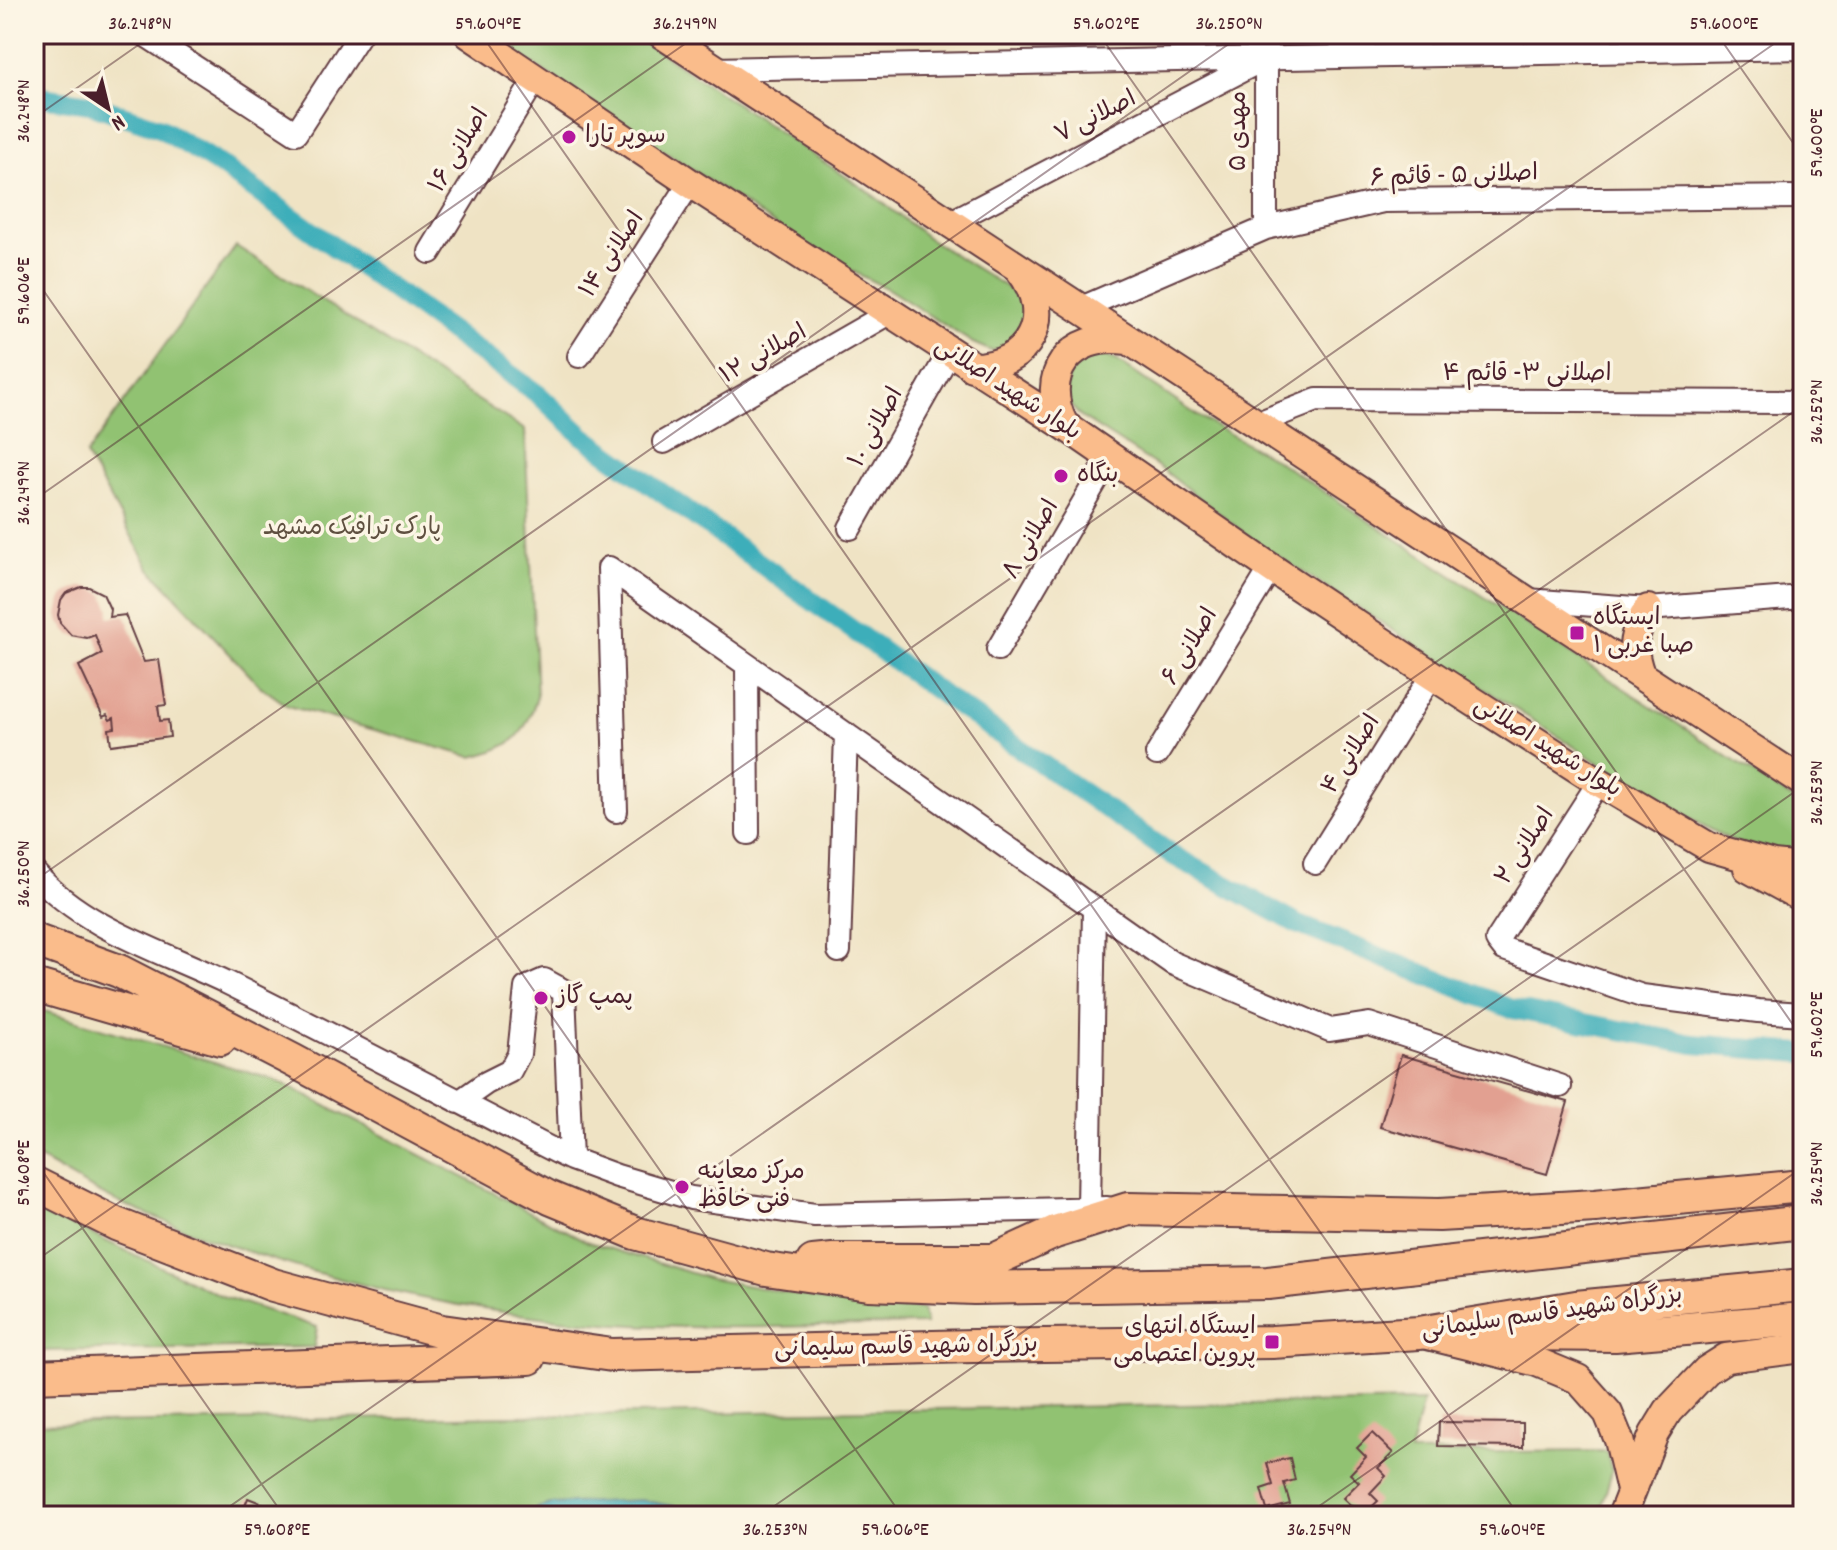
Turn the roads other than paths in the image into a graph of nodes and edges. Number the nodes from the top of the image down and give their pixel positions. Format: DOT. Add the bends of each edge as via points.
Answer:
graph roads {
  1 [pos="144,34"];
  2 [pos="360,34"];
  3 [pos="469,34"];
  4 [pos="662,34"];
  5 [pos="1266,34"];
  6 [pos="1803,48"];
  7 [pos="1266,58"];
  8 [pos="713,69"];
  9 [pos="536,78"];
  10 [pos="690,183"];
  11 [pos="1803,197"];
  12 [pos="949,223"];
  13 [pos="1266,228"];
  14 [pos="430,252"];
  15 [pos="1019,269"];
  16 [pos="1079,309"];
  17 [pos="889,313"];
  18 [pos="1126,340"];
  19 [pos="579,356"];
  20 [pos="960,360"];
  21 [pos="1803,402"];
  22 [pos="1255,424"];
  23 [pos="1064,425"];
  24 [pos="664,442"];
  25 [pos="1110,457"];
  26 [pos="850,528"];
  27 [pos="1271,568"];
  28 [pos="1803,597"];
  29 [pos="1527,600"];
  30 [pos="1648,609"];
  31 [pos="998,649"];
  32 [pos="747,665"];
  33 [pos="1640,674"];
  34 [pos="1432,675"];
  35 [pos="846,734"];
  36 [pos="1157,754"];
  37 [pos="1599,782"];
  38 [pos="1803,782"];
  39 [pos="616,811"];
  40 [pos="748,833"];
  41 [pos="1709,847"];
  42 [pos="1315,863"];
  43 [pos="1803,868"];
  44 [pos="34,872"];
  45 [pos="1803,898"];
  46 [pos="1094,908"];
  47 [pos="34,940"];
  48 [pos="839,951"];
  49 [pos="34,985"];
  50 [pos="1803,1014"];
  51 [pos="292,1060"];
  52 [pos="1560,1086"];
  53 [pos="459,1102"];
  54 [pos="571,1159"];
  55 [pos="34,1183"];
  56 [pos="1803,1186"];
  57 [pos="1089,1208"];
  58 [pos="1128,1209"];
  59 [pos="1803,1222"];
  60 [pos="766,1269"];
  61 [pos="1803,1285"];
  62 [pos="1803,1319"];
  63 [pos="1419,1333"];
  64 [pos="1803,1348"];
  65 [pos="612,1355"];
  66 [pos="34,1376"];
  67 [pos="1626,1503"];
  1 -- 2 [label="street" via="296,133"];
  3 -- 9 [label="main road, بلوار شهید اصلانی"];
  4 -- 8 [label="main road"];
  5 -- 7 [label="street, مهدی ۵"];
  6 -- 7 [label="street"];
  7 -- 8 [label="street"];
  7 -- 12 [label="street, اصلانی ۷"];
  7 -- 13 [label="street, مهدی ۵"];
  8 -- 12 [label="main road"];
  9 -- 10 [label="main road, بلوار شهید اصلانی"];
  9 -- 14 [label="street, اصلانی ۱۶"];
  10 -- 17 [label="main road, بلوار شهید اصلانی"];
  10 -- 19 [label="street, اصلانی ۱۴"];
  11 -- 13 [label="street, اصلانی ۵ - قائم ۶" via="1383,201"];
  12 -- 15 [label="main road"];
  13 -- 16 [label="street, اصلانی ۵ - قائم ۶"];
  15 -- 16 [label="main road"];
  15 -- 20 [label="main road" via="1036,300 1032,336 1021,351 990,367"];
  16 -- 18 [label="main road"];
  17 -- 20 [label="main road, بلوار شهید اصلانی"];
  17 -- 24 [label="street, اصلانی ۱۲"];
  18 -- 22 [label="main road"];
  18 -- 23 [label="main road" via="1091,340 1064,361 1054,393"];
  20 -- 23 [label="main road, بلوار شهید اصلانی"];
  20 -- 26 [label="street, اصلانی ۱۰"];
  21 -- 22 [label="street, اصلانی ۳- قائم ۴" via="1317,400"];
  22 -- 29 [label="main road"];
  23 -- 25 [label="main road, بلوار شهید اصلانی"];
  25 -- 27 [label="main road, بلوار شهید اصلانی"];
  25 -- 31 [label="street, اصلانی ۸"];
  27 -- 34 [label="main road, بلوار شهید اصلانی"];
  27 -- 36 [label="street, اصلانی ۶"];
  28 -- 30 [label="street"];
  29 -- 30 [label="street"];
  29 -- 33 [label="main road"];
  30 -- 33 [label="main road" via="1636,629 1633,654"];
  32 -- 35 [label="street"];
  32 -- 39 [label="street" via="609,568"];
  32 -- 40 [label="street"];
  33 -- 38 [label="main road"];
  34 -- 37 [label="main road, بلوار شهید اصلانی"];
  34 -- 42 [label="street, اصلانی ۴"];
  35 -- 46 [label="street"];
  35 -- 48 [label="street"];
  37 -- 41 [label="main road, بلوار شهید اصلانی"];
  37 -- 50 [label="street, اصلانی ۲" via="1497,940 1509,953 1642,996"];
  41 -- 43 [label="main road, بلوار شهید اصلانی"];
  41 -- 45 [label="main road, بلوار شهید اصلانی"];
  44 -- 53 [label="street" via="83,916"];
  46 -- 52 [label="street" via="1172,963 1330,1030 1369,1024"];
  46 -- 57 [label="street"];
  47 -- 51 [label="highway" via="119,971"];
  49 -- 51 [label="highway"];
  51 -- 60 [label="highway" via="550,1198 635,1233"];
  53 -- 54 [label="street"];
  53 -- 54 [label="street" via="510,1071 519,1054 526,988 544,980 564,991"];
  54 -- 57 [label="street" via="691,1198 815,1215"];
  55 -- 65 [label="highway, بزرگراه شهید قاسم سلیمانی" via="116,1224 273,1285 442,1331"];
  56 -- 58 [label="highway" via="1439,1215"];
  57 -- 58 [label="street"];
  58 -- 60 [label="highway" via="1055,1232 994,1260 833,1260"];
  59 -- 60 [label="highway" via="1268,1283 974,1288 869,1284"];
  61 -- 63 [label="highway, بزرگراه شهید قاسم سلیمانی" via="1576,1307"];
  62 -- 63 [label="highway" via="1615,1335"];
  63 -- 65 [label="highway, بزرگراه شهید قاسم سلیمانی" via="1272,1342"];
  63 -- 67 [label="main road" via="1537,1362 1578,1379 1608,1413 1619,1440"];
  64 -- 67 [label="main road" via="1726,1358 1707,1370 1668,1411"];
  65 -- 66 [label="highway"];
}
